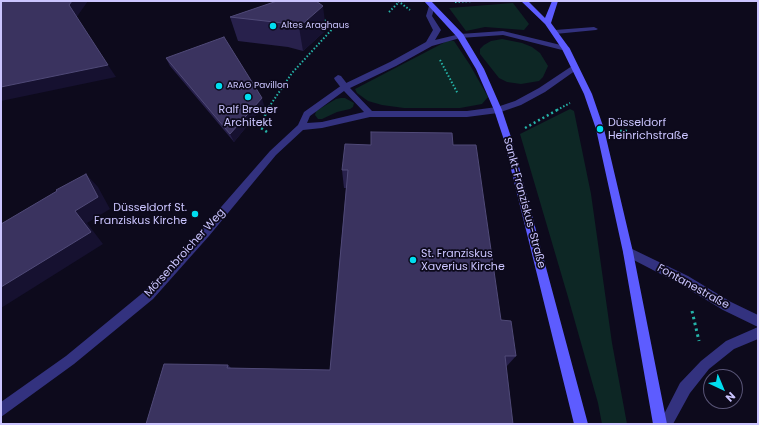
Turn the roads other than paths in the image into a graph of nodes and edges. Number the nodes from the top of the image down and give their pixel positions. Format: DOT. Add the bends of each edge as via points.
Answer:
graph roads {
  1 [pos="524,1"];
  2 [pos="555,1"];
  3 [pos="429,4"];
  4 [pos="547,23"];
  5 [pos="594,29"];
  6 [pos="555,32"];
  7 [pos="460,36"];
  8 [pos="429,44"];
  9 [pos="566,49"];
  10 [pos="576,68"];
  11 [pos="338,78"];
  12 [pos="345,87"];
  13 [pos="498,110"];
  14 [pos="370,114"];
  15 [pos="301,127"];
  16 [pos="628,252"];
  17 [pos="758,321"];
  18 [pos="758,334"];
  19 [pos="1,410"];
  20 [pos="581,424"];
  21 [pos="660,424"];
  22 [pos="666,424"];
  1 -- 4 [label="main road"];
  2 -- 4 [label="main road"];
  3 -- 7 [label="main road, Sankt-Franziskus-Straße"];
  3 -- 8 [label="street" via="429,16 437,30"];
  4 -- 6 [label="main road"];
  5 -- 6 [label="street"];
  6 -- 9 [label="main road"];
  7 -- 8 [label="street, Mörsenbroicher Weg"];
  7 -- 9 [label="street, Mörsenbroicher Weg" via="503,33"];
  7 -- 13 [label="main road, Sankt-Franziskus-Straße" via="480,69"];
  8 -- 12 [label="street, Mörsenbroicher Weg"];
  9 -- 10 [label="main road"];
  10 -- 13 [label="street" via="518,103"];
  10 -- 16 [label="main road" via="600,129"];
  11 -- 12 [label="street"];
  12 -- 14 [label="street"];
  12 -- 15 [label="street, Mörsenbroicher Weg" via="307,114"];
  13 -- 14 [label="street" via="467,114"];
  13 -- 20 [label="main road, Sankt-Franziskus-Straße"];
  14 -- 15 [label="street"];
  15 -- 19 [label="street, Mörsenbroicher Weg" via="284,142 149,295 70,360"];
  16 -- 17 [label="street, Fontanestraße"];
  16 -- 21 [label="main road"];
  18 -- 22 [label="street" via="730,345 704,365 685,388"];
}
